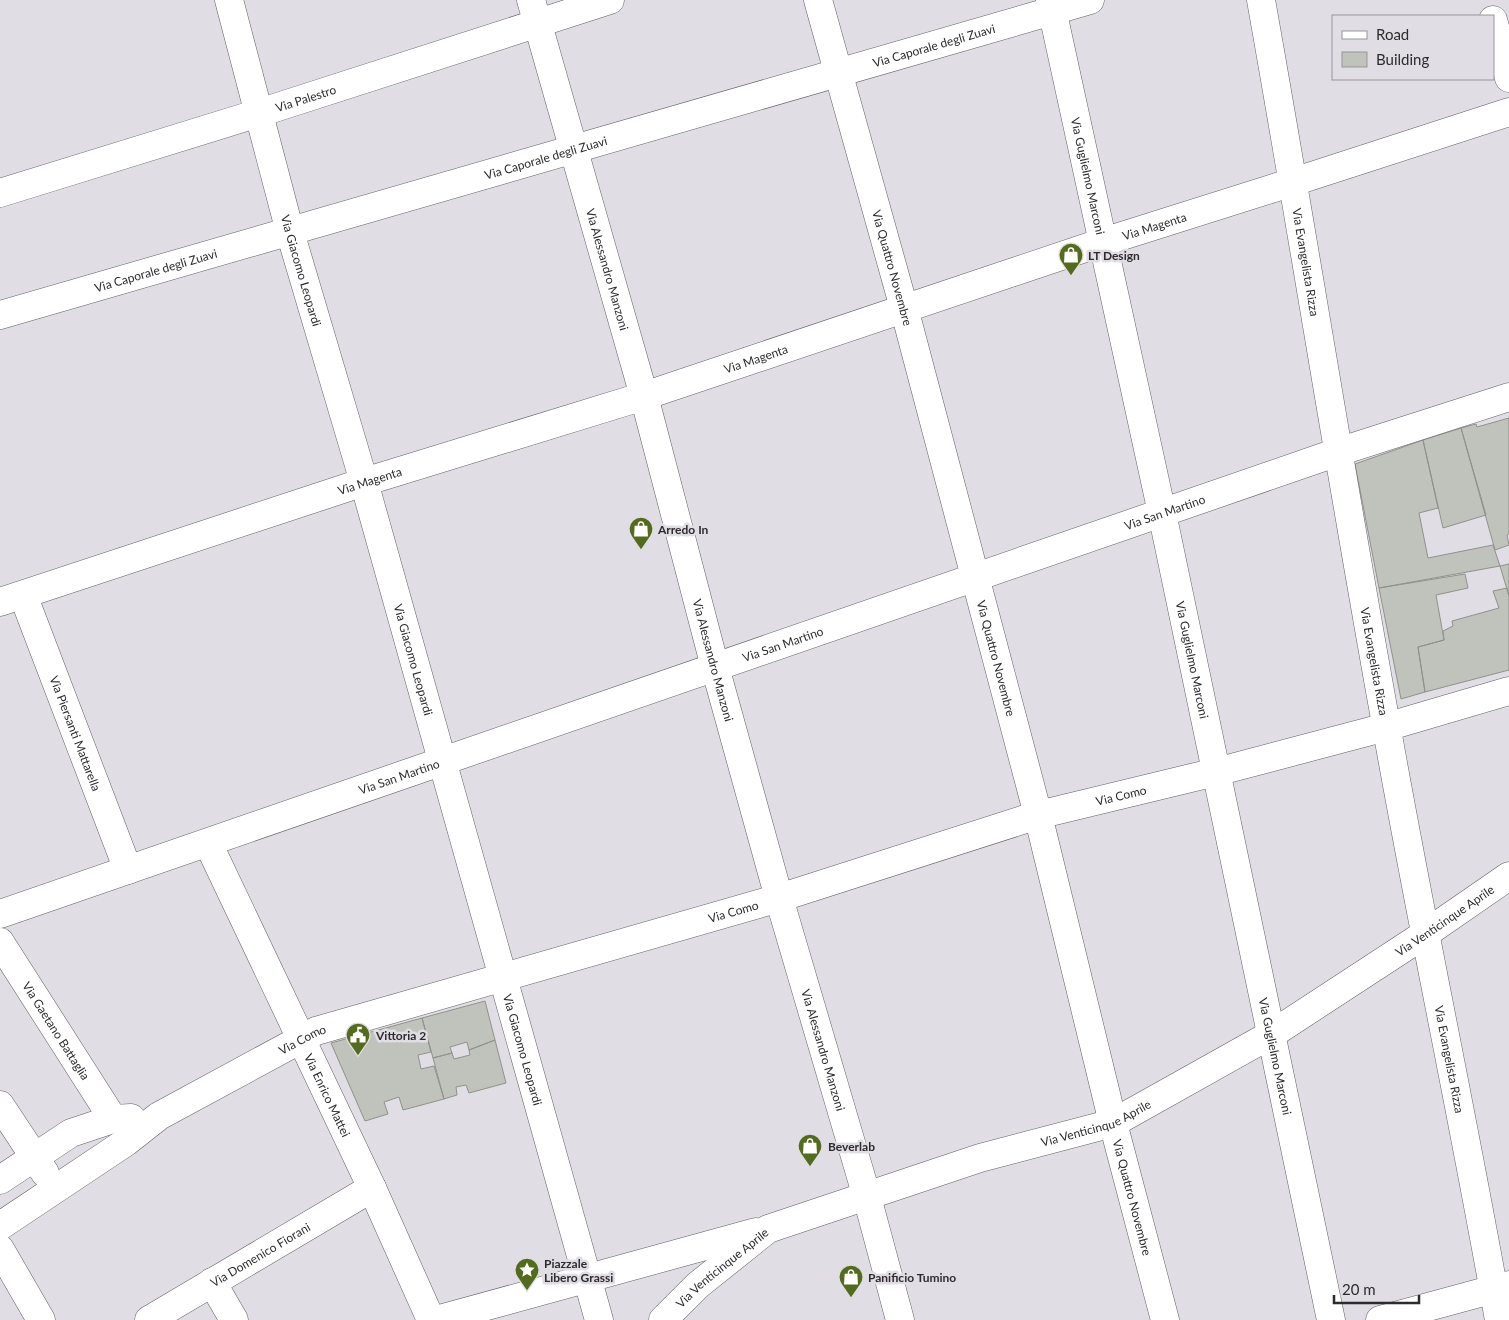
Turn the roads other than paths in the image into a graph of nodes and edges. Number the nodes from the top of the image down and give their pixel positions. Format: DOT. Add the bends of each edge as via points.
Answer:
graph roads {
  1 [pos="229,0"];
  2 [pos="610,0"];
  3 [pos="818,0"];
  4 [pos="1090,0"];
  5 [pos="1261,0"];
  6 [pos="1487,0"];
  7 [pos="1051,5"];
  8 [pos="534,12"];
  9 [pos="1492,15"];
  10 [pos="1494,24"];
  11 [pos="837,74"];
  12 [pos="1509,78"];
  13 [pos="1509,112"];
  14 [pos="259,113"];
  15 [pos="574,149"];
  16 [pos="1293,182"];
  17 [pos="0,193"];
  18 [pos="290,232"];
  19 [pos="1103,242"];
  20 [pos="904,308"];
  21 [pos="0,315"];
  22 [pos="644,396"];
  23 [pos="1509,397"];
  24 [pos="1338,452"];
  25 [pos="364,482"];
  26 [pos="1162,513"];
  27 [pos="974,578"];
  28 [pos="12,599"];
  29 [pos="715,668"];
  30 [pos="1509,691"];
  31 [pos="1386,727"];
  32 [pos="443,761"];
  33 [pos="1216,772"];
  34 [pos="1038,815"];
  35 [pos="208,843"];
  36 [pos="128,870"];
  37 [pos="1509,876"];
  38 [pos="779,898"];
  39 [pos="0,914"];
  40 [pos="1425,934"];
  41 [pos="0,942"];
  42 [pos="502,977"];
  43 [pos="1272,1034"];
  44 [pos="300,1039"];
  45 [pos="0,1105"];
  46 [pos="160,1116"];
  47 [pos="113,1118"];
  48 [pos="1114,1123"];
  49 [pos="35,1158"];
  50 [pos="0,1180"];
  51 [pos="372,1188"];
  52 [pos="55,1189"];
  53 [pos="867,1197"];
  54 [pos="0,1226"];
  55 [pos="768,1229"];
  56 [pos="0,1249"];
  57 [pos="587,1279"];
  58 [pos="212,1282"];
  59 [pos="1501,1287"];
  60 [pos="41,1320"];
  61 [pos="149,1320"];
  62 [pos="234,1320"];
  63 [pos="431,1320"];
  64 [pos="436,1320"];
  65 [pos="599,1320"];
  66 [pos="663,1320"];
  67 [pos="900,1320"];
  68 [pos="1165,1320"];
  69 [pos="1331,1320"];
  70 [pos="1380,1320"];
  71 [pos="1499,1320"];
  1 -- 14 [label="street, Via Giacomo Leopardi"];
  2 -- 8 [label="street, Via Palestro"];
  3 -- 11 [label="street, Via Quattro Novembre"];
  4 -- 7 [label="street, Via Caporale degli Zuavi"];
  5 -- 16 [label="street, Via Evangelista Rizza"];
  6 -- 9 [label="street"];
  7 -- 11 [label="street, Via Caporale degli Zuavi"];
  7 -- 19 [label="street, Via Guglielmo Marconi"];
  8 -- 14 [label="street, Via Palestro"];
  8 -- 15 [label="street, Via Alessandro Manzoni"];
  10 -- 12 [label="street"];
  11 -- 15 [label="street, Via Caporale degli Zuavi"];
  11 -- 20 [label="street, Via Quattro Novembre"];
  13 -- 16 [label="street, Via Magenta"];
  14 -- 17 [label="street, Via Palestro"];
  14 -- 18 [label="street, Via Giacomo Leopardi"];
  15 -- 18 [label="street, Via Caporale degli Zuavi"];
  15 -- 22 [label="street, Via Alessandro Manzoni"];
  16 -- 19 [label="street, Via Magenta"];
  16 -- 24 [label="street, Via Evangelista Rizza"];
  18 -- 21 [label="street, Via Caporale degli Zuavi"];
  18 -- 25 [label="street, Via Giacomo Leopardi"];
  19 -- 20 [label="street, Via Magenta"];
  19 -- 26 [label="street, Via Guglielmo Marconi"];
  20 -- 22 [label="street, Via Magenta"];
  20 -- 27 [label="street, Via Quattro Novembre"];
  22 -- 25 [label="street, Via Magenta"];
  22 -- 29 [label="street, Via Alessandro Manzoni"];
  23 -- 24 [label="street, Via San Martino"];
  24 -- 26 [label="street, Via San Martino"];
  24 -- 31 [label="street, Via Evangelista Rizza"];
  25 -- 28 [label="street, Via Magenta"];
  25 -- 32 [label="street, Via Giacomo Leopardi"];
  26 -- 27 [label="street, Via San Martino"];
  26 -- 33 [label="street, Via Guglielmo Marconi"];
  27 -- 29 [label="street, Via San Martino"];
  27 -- 34 [label="street, Via Quattro Novembre"];
  28 -- 36 [label="street, Via Piersanti Mattarella"];
  29 -- 32 [label="street, Via San Martino"];
  29 -- 38 [label="street, Via Alessandro Manzoni"];
  30 -- 31 [label="street, Via Como"];
  31 -- 33 [label="street, Via Como"];
  31 -- 40 [label="street, Via Evangelista Rizza"];
  32 -- 35 [label="street, Via San Martino"];
  32 -- 42 [label="street, Via Giacomo Leopardi"];
  33 -- 34 [label="street, Via Como"];
  33 -- 43 [label="street, Via Guglielmo Marconi"];
  34 -- 38 [label="street, Via Como"];
  34 -- 48 [label="street, Via Quattro Novembre"];
  35 -- 36 [label="street, Via San Martino"];
  35 -- 44 [label="street, Via Enrico Mattei"];
  36 -- 39 [label="street, Via San Martino"];
  37 -- 40 [label="street, Via Venticinque Aprile"];
  38 -- 42 [label="street, Via Como"];
  38 -- 53 [label="street, Via Alessandro Manzoni"];
  40 -- 43 [label="street, Via Venticinque Aprile"];
  40 -- 59 [label="street, Via Evangelista Rizza"];
  41 -- 47 [label="street, Via Gaetano Battaglia"];
  42 -- 44 [label="street, Via Como" via="316,1031"];
  42 -- 57 [label="street, Via Giacomo Leopardi"];
  43 -- 48 [label="street, Via Venticinque Aprile"];
  43 -- 69 [label="street, Via Guglielmo Marconi"];
  44 -- 46 [label="street, Via Como"];
  44 -- 51 [label="street, Via Enrico Mattei"];
  45 -- 49 [label="street"];
  46 -- 47 [label="street"];
  46 -- 52 [label="street, Via Como"];
  47 -- 49 [label="street" via="71,1133"];
  48 -- 53 [label="street, Via Venticinque Aprile" via="980,1158"];
  48 -- 68 [label="street, Via Quattro Novembre"];
  49 -- 50 [label="street"];
  49 -- 52 [label="street"];
  51 -- 58 [label="street, Via Domenico Fiorani"];
  51 -- 63 [label="street, Via Enrico Mattei"];
  52 -- 54 [label="street, Via Como"];
  53 -- 55 [label="street, Via Venticinque Aprile"];
  53 -- 67 [label="street, Via Alessandro Manzoni"];
  55 -- 57 [label="street"];
  55 -- 66 [label="street, Via Venticinque Aprile" via="698,1285"];
  56 -- 60 [label="street"];
  57 -- 64 [label="street"];
  57 -- 65 [label="street, Via Giacomo Leopardi"];
  58 -- 61 [label="street, Via Domenico Fiorani"];
  58 -- 62 [label="street"];
  59 -- 70 [label="street"];
  59 -- 71 [label="street, Via Evangelista Rizza"];
}
